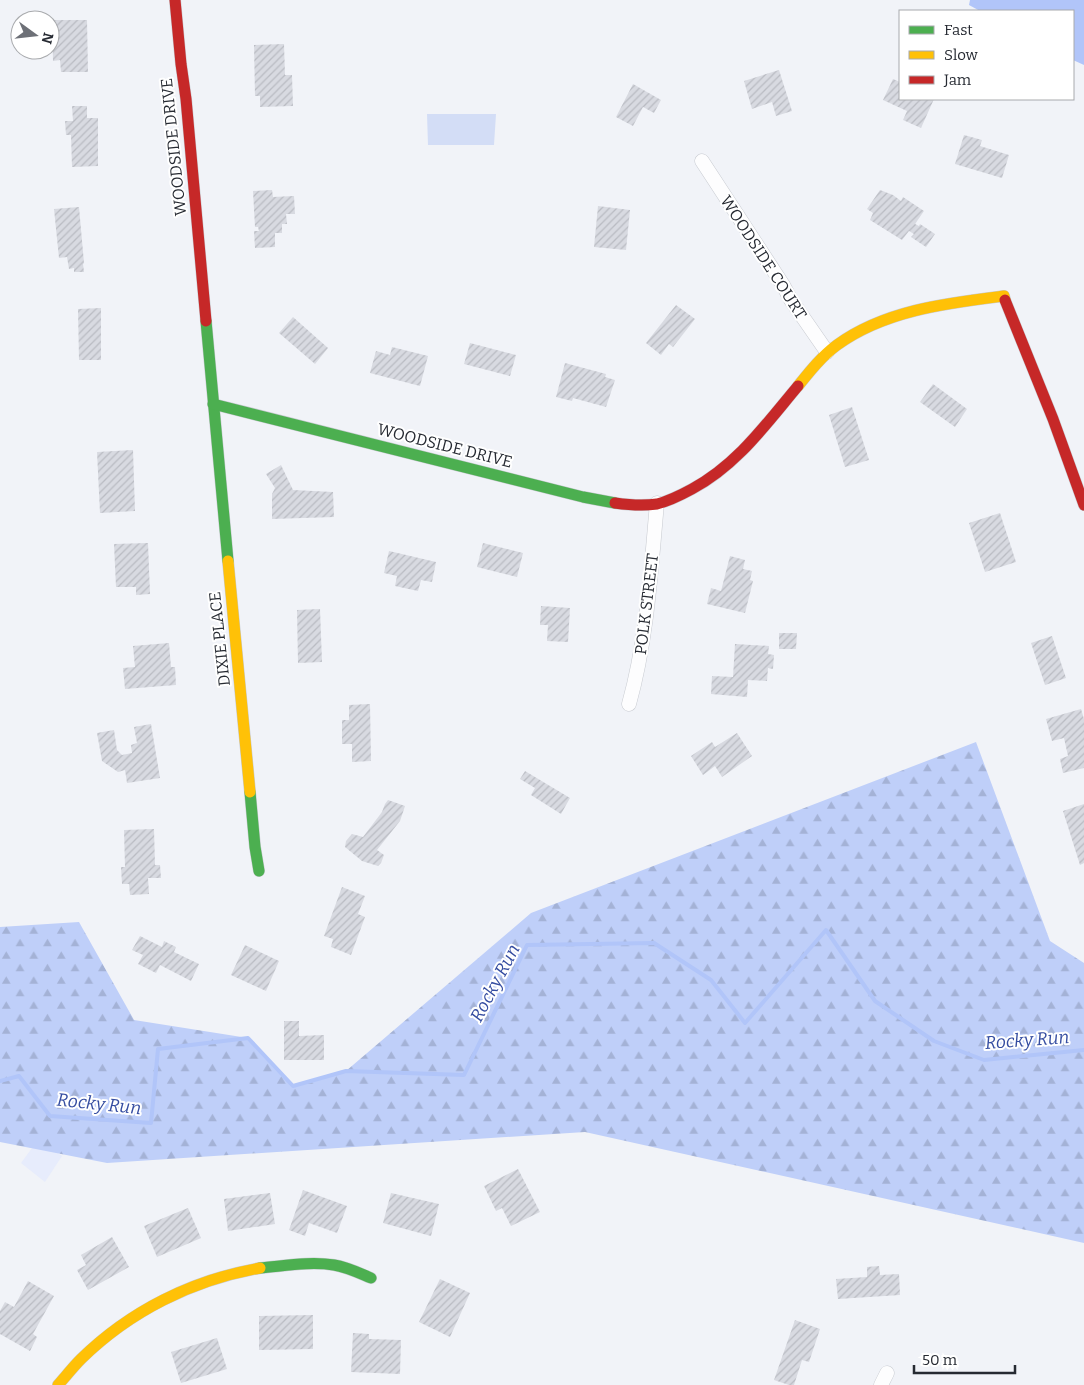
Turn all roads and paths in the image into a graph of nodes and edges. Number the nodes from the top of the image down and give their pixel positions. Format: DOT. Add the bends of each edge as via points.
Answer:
graph roads {
  1 [pos="175,0"];
  2 [pos="702,161"];
  3 [pos="827,352"];
  4 [pos="213,404"];
  5 [pos="657,503"];
  6 [pos="1084,505"];
  7 [pos="629,704"];
  8 [pos="260,871"];
  9 [pos="371,1278"];
  10 [pos="58,1385"];
  1 -- 4 [label="street, WOODSIDE DRIVE"];
  2 -- 3 [label="street, WOODSIDE COURT"];
  3 -- 5 [label="street, WOODSIDE DRIVE" via="729,465 699,486"];
  3 -- 6 [label="street, WOODSIDE DRIVE" via="843,340 885,320 951,303 1004,296"];
  4 -- 5 [label="street, WOODSIDE DRIVE" via="583,497 631,505"];
  4 -- 8 [label="street, DIXIE PLACE" via="255,847"];
  5 -- 7 [label="street, POLK STREET" via="642,644"];
  9 -- 10 [label="street" via="338,1265 321,1264 281,1265 216,1278 181,1290 125,1321 93,1347"];
}
